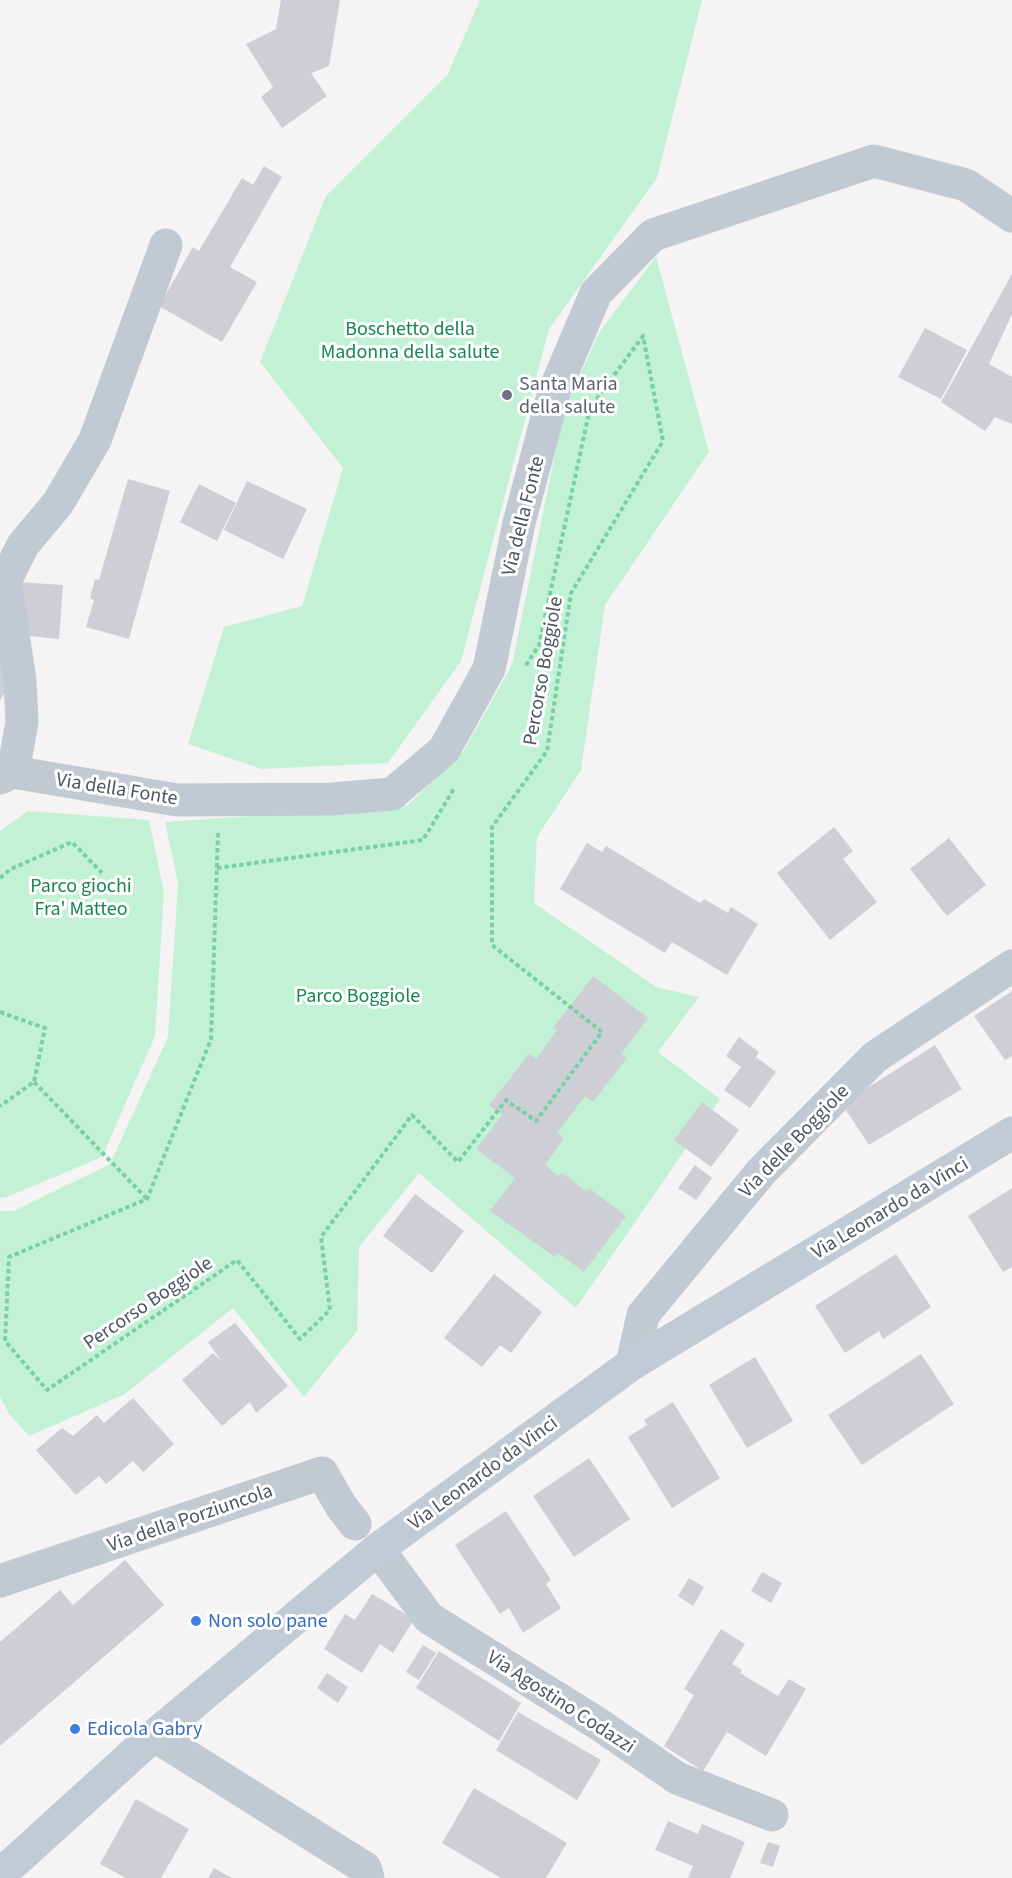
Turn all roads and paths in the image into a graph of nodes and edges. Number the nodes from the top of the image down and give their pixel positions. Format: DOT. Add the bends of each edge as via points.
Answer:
graph roads {
  1 [pos="1012,216"];
  2 [pos="166,245"];
  3 [pos="520,676"];
  4 [pos="6,775"];
  5 [pos="460,778"];
  6 [pos="102,873"];
  7 [pos="0,878"];
  8 [pos="1012,966"];
  9 [pos="0,1012"];
  10 [pos="34,1082"];
  11 [pos="0,1106"];
  12 [pos="1012,1133"];
  13 [pos="147,1199"];
  14 [pos="632,1364"];
  15 [pos="355,1524"];
  16 [pos="378,1550"];
  17 [pos="0,1581"];
  18 [pos="155,1736"];
  19 [pos="772,1815"];
  20 [pos="0,1875"];
  21 [pos="368,1878"];
  1 -- 4 [label="street, Via della Fonte" via="966,186 874,161 653,235 596,293 554,392 519,523 489,669 444,750 392,794 332,799 177,800"];
  2 -- 4 [label="street, Via della Fonte" via="95,440 58,503 22,545 5,581 20,680 22,722"];
  3 -- 13 [label="path, Percorso Boggiole" via="539,645 590,408 642,336 663,441 571,593 547,752 492,828 492,945 602,1032 536,1121 506,1100 458,1162 412,1115 321,1237 330,1310 300,1339 237,1260 47,1390 5,1341 9,1257"];
  5 -- 13 [label="path" via="423,840 217,868 211,1039"];
  6 -- 7 [label="path" via="72,842 11,869"];
  8 -- 14 [label="street, Via delle Boggiole" via="875,1057 760,1172 643,1316"];
  9 -- 10 [label="path" via="45,1028"];
  10 -- 11 [label="path"];
  10 -- 13 [label="path"];
  12 -- 14 [label="street, Via Leonardo da Vinci"];
  14 -- 16 [label="street, Via Leonardo da Vinci"];
  15 -- 17 [label="street, Via della Porziuncola" via="322,1473"];
  16 -- 18 [label="street, Via Leonardo da Vinci"];
  16 -- 19 [label="street, Via Agostino Codazzi" via="429,1618 677,1778"];
  18 -- 20 [label="street, Via Leonardo da Vinci"];
  18 -- 21 [label="street" via="365,1868"];
}
